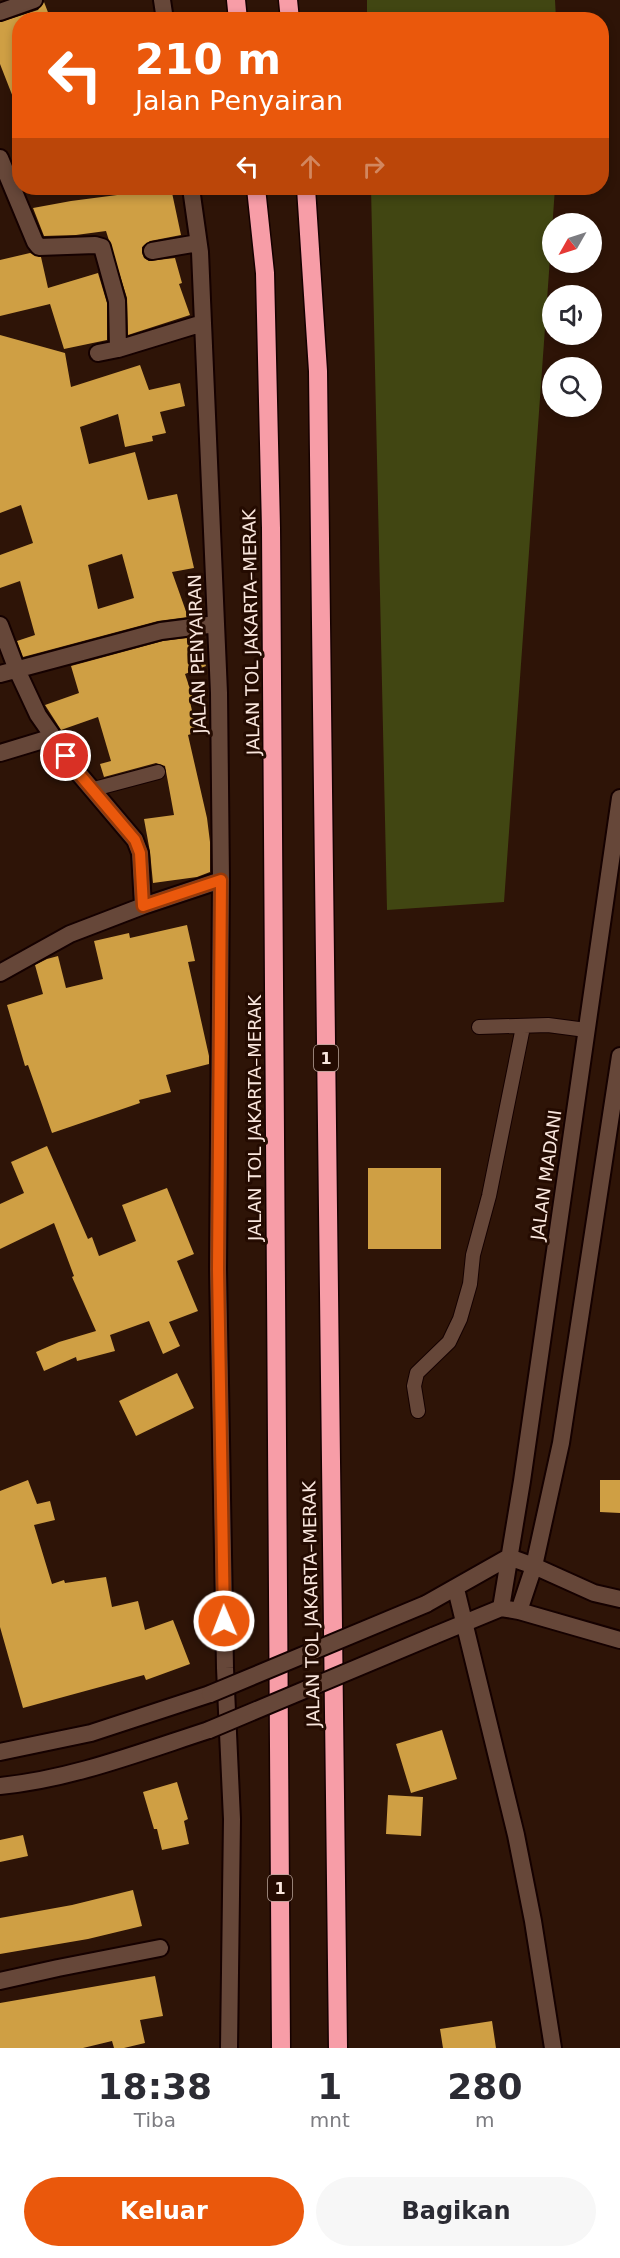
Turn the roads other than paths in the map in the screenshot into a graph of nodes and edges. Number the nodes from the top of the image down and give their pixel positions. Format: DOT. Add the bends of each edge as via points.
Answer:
graph roads {
  1 [pos="34,0"];
  2 [pos="0,12"];
  3 [pos="0,158"];
  4 [pos="12,187"];
  5 [pos="15,195"];
  6 [pos="192,195"];
  7 [pos="257,195"];
  8 [pos="306,195"];
  9 [pos="198,243"];
  10 [pos="152,251"];
  11 [pos="203,323"];
  12 [pos="118,350"];
  13 [pos="98,353"];
  14 [pos="216,624"];
  15 [pos="0,625"];
  16 [pos="17,670"];
  17 [pos="0,674"];
  18 [pos="53,737"];
  19 [pos="0,753"];
  20 [pos="158,772"];
  21 [pos="94,789"];
  22 [pos="620,798"];
  23 [pos="221,880"];
  24 [pos="143,906"];
  25 [pos="0,973"];
  26 [pos="479,1027"];
  27 [pos="523,1027"];
  28 [pos="586,1030"];
  29 [pos="620,1056"];
  30 [pos="418,1411"];
  31 [pos="509,1557"];
  32 [pos="534,1566"];
  33 [pos="456,1589"];
  34 [pos="620,1599"];
  35 [pos="501,1608"];
  36 [pos="519,1611"];
  37 [pos="464,1624"];
  38 [pos="620,1640"];
  39 [pos="0,1752"];
  40 [pos="0,1786"];
  41 [pos="160,1948"];
  42 [pos="0,1981"];
  43 [pos="229,2048"];
  44 [pos="281,2048"];
  45 [pos="338,2048"];
  46 [pos="553,2048"];
  1 -- 2 [label="street"];
  3 -- 4 [label="street"];
  5 -- 12 [label="street" via="39,248 102,247 117,301"];
  6 -- 9 [label="street, JALAN PENYAIRAN"];
  7 -- 44 [label="highway, JALAN TOL JAKARTA–MERAK / 1" via="265,273 271,528"];
  8 -- 45 [label="highway, JALAN TOL JAKARTA–MERAK / 1" via="318,371"];
  9 -- 10 [label="street"];
  9 -- 11 [label="street, JALAN PENYAIRAN"];
  11 -- 12 [label="street"];
  11 -- 14 [label="street, JALAN PENYAIRAN"];
  12 -- 13 [label="street"];
  14 -- 16 [label="street" via="162,631"];
  14 -- 23 [label="street, JALAN PENYAIRAN"];
  15 -- 16 [label="street"];
  16 -- 17 [label="street"];
  16 -- 18 [label="street"];
  18 -- 19 [label="street"];
  18 -- 21 [label="street"];
  20 -- 21 [label="lane"];
  21 -- 24 [label="street" via="135,840 140,853"];
  22 -- 28 [label="street, JALAN MADANI"];
  23 -- 24 [label="street"];
  23 -- 43 [label="street, JALAN PENYAIRAN" via="218,1269 225,1668 232,1819"];
  24 -- 25 [label="street" via="70,934"];
  26 -- 27 [label="lane"];
  27 -- 28 [label="lane" via="548,1025"];
  27 -- 30 [label="lane" via="470,1284 449,1342 417,1373 414,1386"];
  28 -- 31 [label="street, JALAN MADANI"];
  29 -- 32 [label="street" via="561,1443"];
  31 -- 32 [label="street"];
  31 -- 33 [label="street"];
  31 -- 35 [label="street, JALAN MADANI"];
  32 -- 34 [label="street" via="594,1593"];
  32 -- 36 [label="street"];
  33 -- 37 [label="street"];
  33 -- 39 [label="street, bridge" via="210,1694 91,1732"];
  35 -- 36 [label="street"];
  35 -- 37 [label="street"];
  36 -- 38 [label="street"];
  37 -- 40 [label="street, bridge" via="209,1730 92,1768"];
  37 -- 46 [label="street" via="516,1835"];
  41 -- 42 [label="street"];
}
